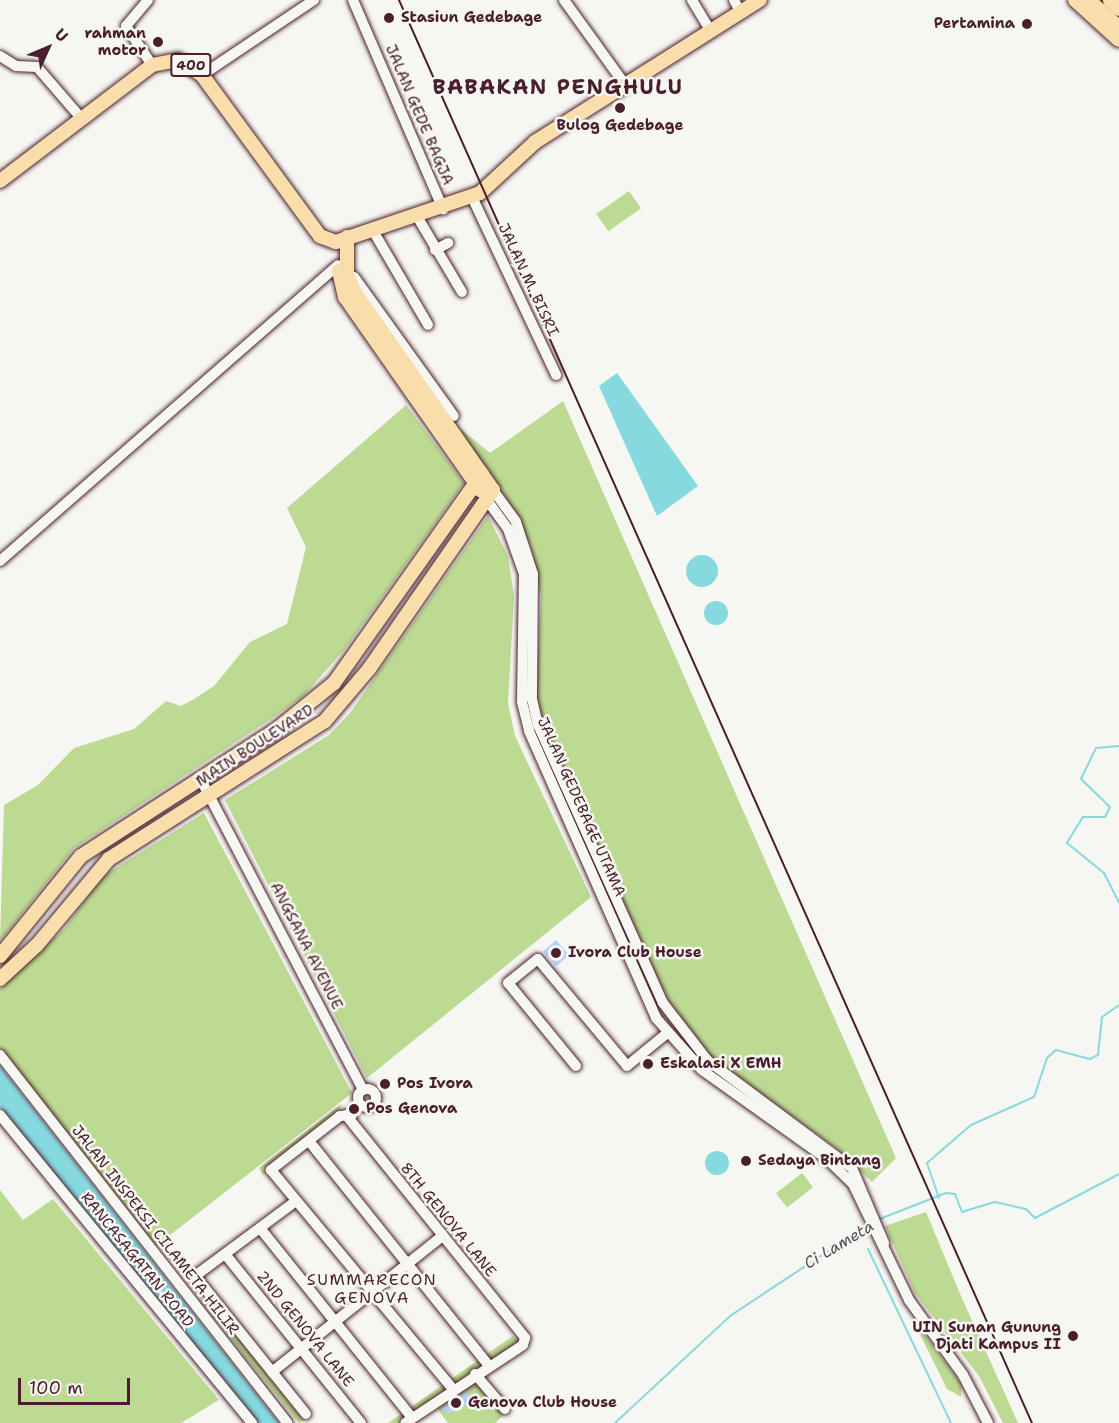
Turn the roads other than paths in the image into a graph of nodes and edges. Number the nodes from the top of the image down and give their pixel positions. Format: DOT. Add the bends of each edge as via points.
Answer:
graph roads {
  1 [pos="148,0"];
  2 [pos="314,0"];
  3 [pos="353,0"];
  4 [pos="564,0"];
  5 [pos="692,0"];
  6 [pos="734,0"];
  7 [pos="760,0"];
  8 [pos="1075,0"];
  9 [pos="1088,0"];
  10 [pos="1110,0"];
  11 [pos="1119,8"];
  12 [pos="741,13"];
  13 [pos="1119,28"];
  14 [pos="711,32"];
  15 [pos="1119,40"];
  16 [pos="0,56"];
  17 [pos="152,65"];
  18 [pos="202,75"];
  19 [pos="626,87"];
  20 [pos="82,119"];
  21 [pos="0,181"];
  22 [pos="472,197"];
  23 [pos="443,209"];
  24 [pos="418,218"];
  25 [pos="372,229"];
  26 [pos="341,240"];
  27 [pos="448,243"];
  28 [pos="435,250"];
  29 [pos="339,265"];
  30 [pos="354,277"];
  31 [pos="462,292"];
  32 [pos="378,319"];
  33 [pos="428,325"];
  34 [pos="388,350"];
  35 [pos="556,375"];
  36 [pos="454,416"];
  37 [pos="478,478"];
  38 [pos="490,495"];
  39 [pos="0,561"];
  40 [pos="354,656"];
  41 [pos="369,669"];
  42 [pos="200,778"];
  43 [pos="211,797"];
  44 [pos="40,910"];
  45 [pos="56,922"];
  46 [pos="0,956"];
  47 [pos="637,961"];
  48 [pos="0,979"];
  49 [pos="666,1034"];
  50 [pos="0,1055"];
  51 [pos="576,1066"];
  52 [pos="354,1107"];
  53 [pos="0,1115"];
  54 [pos="798,1131"];
  55 [pos="309,1141"];
  56 [pos="296,1201"];
  57 [pos="260,1228"];
  58 [pos="441,1237"];
  59 [pos="225,1254"];
  60 [pos="406,1265"];
  61 [pos="372,1293"];
  62 [pos="336,1322"];
  63 [pos="303,1348"];
  64 [pos="489,1366"];
  65 [pos="272,1372"];
  66 [pos="475,1374"];
  67 [pos="453,1389"];
  68 [pos="505,1409"];
  69 [pos="306,1414"];
  70 [pos="408,1420"];
  71 [pos="252,1423"];
  72 [pos="288,1423"];
  73 [pos="361,1423"];
  74 [pos="988,1423"];
  1 -- 17 [label="street" via="126,26"];
  2 -- 18 [label="street"];
  3 -- 23 [label="street, JALAN GEDE BAGJA"];
  4 -- 19 [label="street"];
  5 -- 14 [label="street"];
  6 -- 12 [label="street"];
  7 -- 12 [label="main road"];
  8 -- 15 [label="main road"];
  9 -- 13 [label="highway"];
  10 -- 11 [label="highway"];
  12 -- 14 [label="main road"];
  14 -- 19 [label="main road"];
  16 -- 20 [label="street" via="16,66 37,67"];
  17 -- 18 [label="main road, 400" via="178,60"];
  17 -- 20 [label="main road, 400"];
  18 -- 26 [label="main road, 400" via="320,236"];
  19 -- 22 [label="main road" via="535,142"];
  20 -- 21 [label="main road, 400"];
  22 -- 23 [label="main road"];
  22 -- 35 [label="street, JALAN M. BISRI"];
  23 -- 24 [label="main road"];
  24 -- 25 [label="main road"];
  24 -- 28 [label="street"];
  25 -- 26 [label="main road"];
  25 -- 33 [label="street"];
  26 -- 29 [label="main road, JALAN GEDEBAGE UTAMA"];
  26 -- 32 [label="main road, JALAN GEDEBAGE UTAMA" via="350,282"];
  27 -- 28 [label="street"];
  28 -- 31 [label="street"];
  29 -- 34 [label="main road, JALAN GEDEBAGE UTAMA" via="345,297"];
  29 -- 39 [label="street"];
  30 -- 32 [label="street"];
  32 -- 34 [label="main road, JALAN GEDEBAGE UTAMA"];
  32 -- 36 [label="street"];
  34 -- 37 [label="main road, JALAN GEDEBAGE UTAMA"];
  37 -- 38 [label="main road, JALAN GEDEBAGE UTAMA"];
  37 -- 40 [label="main road, MAIN BOULEVARD"];
  38 -- 41 [label="main road, MAIN BOULEVARD"];
  38 -- 47 [label="street, JALAN GEDEBAGE UTAMA" via="516,522 533,574 533,728"];
  40 -- 41 [label="main road"];
  40 -- 42 [label="main road, MAIN BOULEVARD" via="312,705"];
  41 -- 43 [label="main road, MAIN BOULEVARD" via="325,721"];
  42 -- 43 [label="street, ANGSANA AVENUE"];
  42 -- 44 [label="main road, MAIN BOULEVARD" via="81,856"];
  43 -- 45 [label="main road, MAIN BOULEVARD" via="109,859"];
  43 -- 52 [label="street, ANGSANA AVENUE"];
  44 -- 45 [label="main road"];
  44 -- 46 [label="main road, MAIN BOULEVARD"];
  45 -- 48 [label="main road, MAIN BOULEVARD"];
  47 -- 49 [label="street, JALAN GEDEBAGE UTAMA"];
  47 -- 54 [label="street, JALAN GEDEBAGE UTAMA" via="690,1044"];
  49 -- 51 [label="street" via="627,1066 538,959 508,984"];
  49 -- 54 [label="street, JALAN GEDEBAGE UTAMA" via="702,1070"];
  50 -- 72 [label="street, JALAN INSPEKSI CILAMETA HILIR"];
  52 -- 55 [label="street"];
  52 -- 58 [label="street, 8TH GENOVA LANE"];
  53 -- 71 [label="street, RANCASAGATAN ROAD"];
  54 -- 74 [label="street, JALAN GEDEBAGE UTAMA" via="848,1170 861,1190 909,1300 963,1375"];
  55 -- 56 [label="street" via="271,1170"];
  55 -- 60 [label="street"];
  56 -- 57 [label="street"];
  56 -- 61 [label="street"];
  57 -- 59 [label="street"];
  57 -- 62 [label="street"];
  58 -- 60 [label="street"];
  58 -- 64 [label="street, 8TH GENOVA LANE" via="525,1342"];
  59 -- 63 [label="street, 2ND GENOVA LANE"];
  59 -- 65 [label="street" via="195,1276"];
  60 -- 61 [label="street"];
  60 -- 64 [label="street"];
  61 -- 62 [label="street"];
  61 -- 67 [label="street"];
  62 -- 63 [label="street"];
  62 -- 70 [label="street"];
  63 -- 65 [label="street"];
  63 -- 73 [label="street, 2ND GENOVA LANE"];
  64 -- 66 [label="street"];
  65 -- 69 [label="street"];
  66 -- 67 [label="street"];
  66 -- 68 [label="street"];
  67 -- 70 [label="street"];
}
